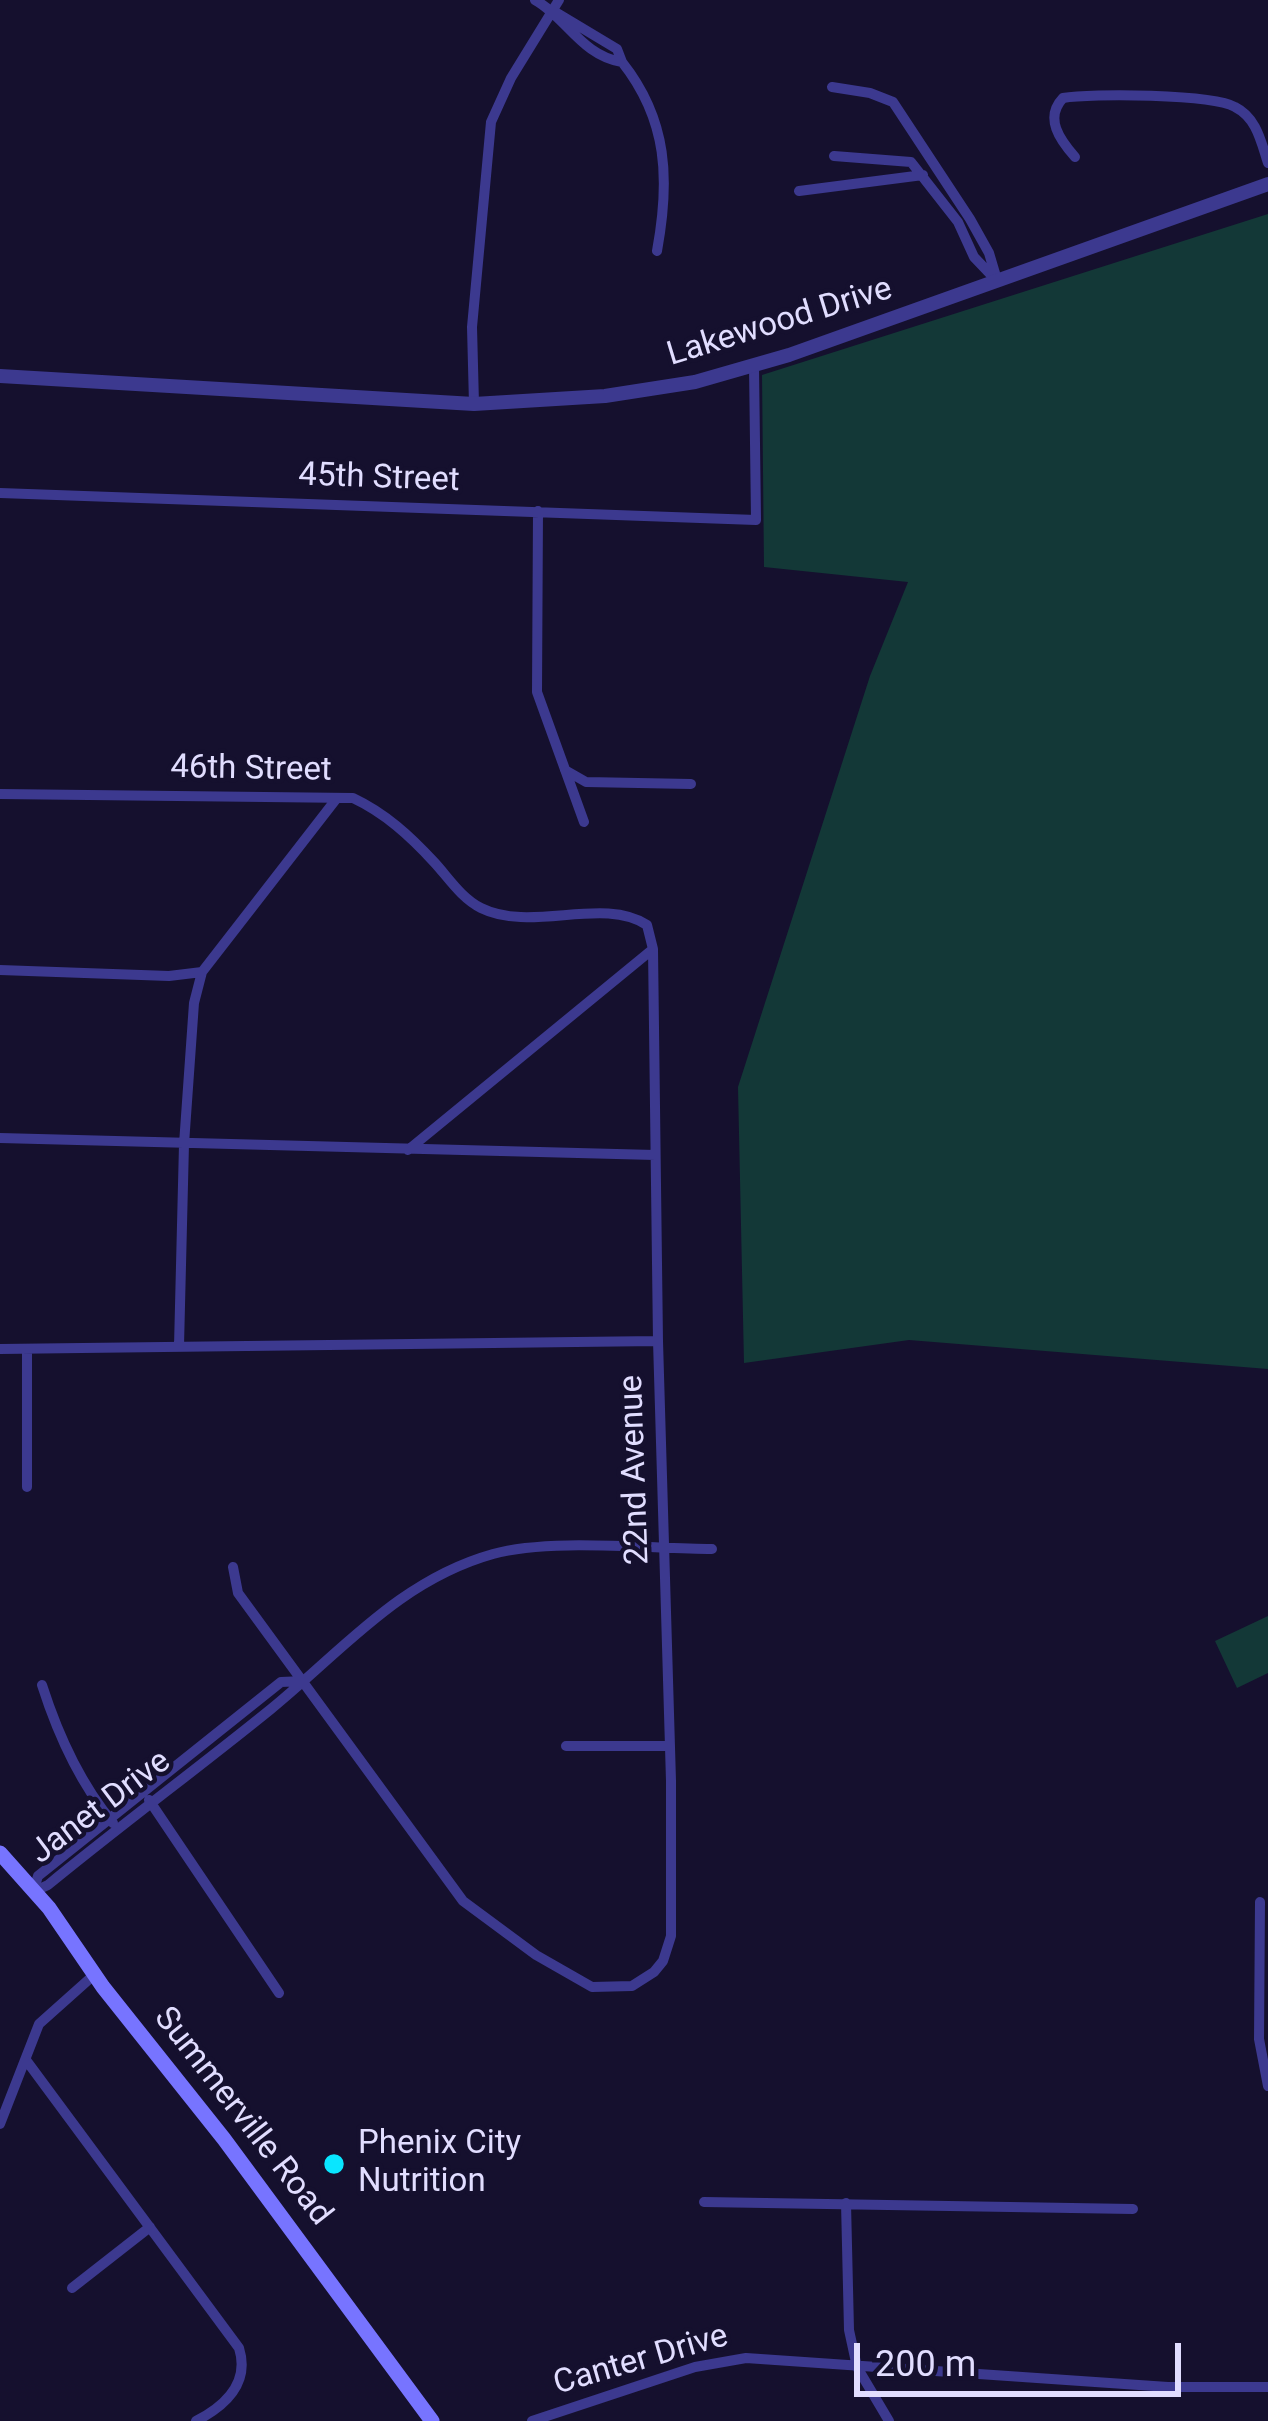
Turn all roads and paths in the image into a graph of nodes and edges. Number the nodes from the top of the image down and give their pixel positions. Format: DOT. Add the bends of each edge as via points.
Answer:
graph roads {
  1 [pos="536,0"];
  2 [pos="555,5"];
  3 [pos="832,88"];
  4 [pos="834,156"];
  5 [pos="1075,157"];
  6 [pos="1268,163"];
  7 [pos="923,175"];
  8 [pos="1268,184"];
  9 [pos="799,191"];
  10 [pos="657,251"];
  11 [pos="997,280"];
  12 [pos="754,366"];
  13 [pos="0,376"];
  14 [pos="474,404"];
  15 [pos="0,493"];
  16 [pos="538,511"];
  17 [pos="565,770"];
  18 [pos="691,784"];
  19 [pos="0,794"];
  20 [pos="337,798"];
  21 [pos="584,822"];
  22 [pos="653,949"];
  23 [pos="0,970"];
  24 [pos="202,972"];
  25 [pos="0,1138"];
  26 [pos="184,1144"];
  27 [pos="408,1150"];
  28 [pos="656,1154"];
  29 [pos="658,1341"];
  30 [pos="179,1346"];
  31 [pos="0,1349"];
  32 [pos="26,1349"];
  33 [pos="27,1487"];
  34 [pos="666,1549"];
  35 [pos="712,1549"];
  36 [pos="233,1567"];
  37 [pos="304,1681"];
  38 [pos="42,1685"];
  39 [pos="566,1746"];
  40 [pos="668,1746"];
  41 [pos="143,1792"];
  42 [pos="152,1804"];
  43 [pos="110,1818"];
  44 [pos="119,1830"];
  45 [pos="0,1853"];
  46 [pos="33,1892"];
  47 [pos="1260,1902"];
  48 [pos="94,1974"];
  49 [pos="279,1993"];
  50 [pos="26,2060"];
  51 [pos="1268,2086"];
  52 [pos="0,2124"];
  53 [pos="704,2202"];
  54 [pos="846,2203"];
  55 [pos="1133,2209"];
  56 [pos="150,2227"];
  57 [pos="72,2288"];
  58 [pos="857,2367"];
  59 [pos="1268,2387"];
  60 [pos="196,2421"];
  61 [pos="432,2421"];
  62 [pos="532,2421"];
  63 [pos="889,2421"];
  1 -- 2 [label="street"];
  2 -- 10 [label="street" via="559,24 607,60 622,62 656,116"];
  2 -- 14 [label="street" via="491,122 472,327"];
  3 -- 11 [label="street" via="893,102 970,219"];
  4 -- 7 [label="street" via="910,162"];
  5 -- 6 [label="street" via="1054,118 1063,98 1178,98 1238,108 1255,125"];
  7 -- 9 [label="street"];
  7 -- 11 [label="street"];
  8 -- 11 [label="street, Lakewood Drive"];
  11 -- 12 [label="street, Lakewood Drive"];
  12 -- 14 [label="street, Lakewood Drive" via="605,396"];
  12 -- 16 [label="street, 45th Street" via="756,520"];
  13 -- 14 [label="street, Lakewood Drive"];
  15 -- 16 [label="street, 45th Street"];
  16 -- 17 [label="street" via="537,692"];
  17 -- 18 [label="street" via="586,782"];
  17 -- 21 [label="street"];
  19 -- 20 [label="street, 46th Street"];
  20 -- 22 [label="street, 46th Street" via="377,809 480,907 503,915 635,917 647,925"];
  20 -- 24 [label="street"];
  22 -- 27 [label="street"];
  22 -- 28 [label="street, 22nd Avenue"];
  23 -- 24 [label="street"];
  24 -- 26 [label="street"];
  25 -- 26 [label="street"];
  26 -- 27 [label="street"];
  26 -- 30 [label="street"];
  27 -- 28 [label="street"];
  28 -- 29 [label="street, 22nd Avenue"];
  29 -- 30 [label="street"];
  29 -- 34 [label="street, 22nd Avenue"];
  30 -- 32 [label="street"];
  31 -- 32 [label="street"];
  32 -- 33 [label="street"];
  34 -- 35 [label="street, Janet Drive"];
  34 -- 37 [label="street, Janet Drive" via="520,1548 458,1566 391,1606"];
  34 -- 40 [label="street, 22nd Avenue"];
  36 -- 37 [label="street" via="238,1594"];
  37 -- 40 [label="street, 22nd Avenue" via="463,1901 592,1987 644,1980 663,1961 671,1936"];
  37 -- 41 [label="street, Janet Drive" via="280,1682"];
  37 -- 42 [label="street, Janet Drive"];
  38 -- 43 [label="street" via="63,1745"];
  39 -- 40 [label="street"];
  41 -- 42 [label="street"];
  41 -- 43 [label="street, Janet Drive"];
  42 -- 44 [label="street, Janet Drive"];
  42 -- 49 [label="street"];
  43 -- 44 [label="street"];
  43 -- 46 [label="street, Janet Drive" via="38,1876"];
  44 -- 46 [label="street, Janet Drive"];
  45 -- 46 [label="main road, Summerville Road"];
  46 -- 48 [label="main road, Summerville Road"];
  47 -- 51 [label="street" via="1259,2039"];
  48 -- 50 [label="street" via="39,2024"];
  48 -- 61 [label="main road, Summerville Road"];
  50 -- 52 [label="street"];
  50 -- 56 [label="street"];
  53 -- 54 [label="street"];
  54 -- 55 [label="street"];
  54 -- 58 [label="street"];
  56 -- 57 [label="street"];
  56 -- 60 [label="street" via="243,2361 229,2398"];
  58 -- 59 [label="street, Canter Drive"];
  58 -- 62 [label="street, Canter Drive" via="720,2361"];
  58 -- 63 [label="street"];
}
